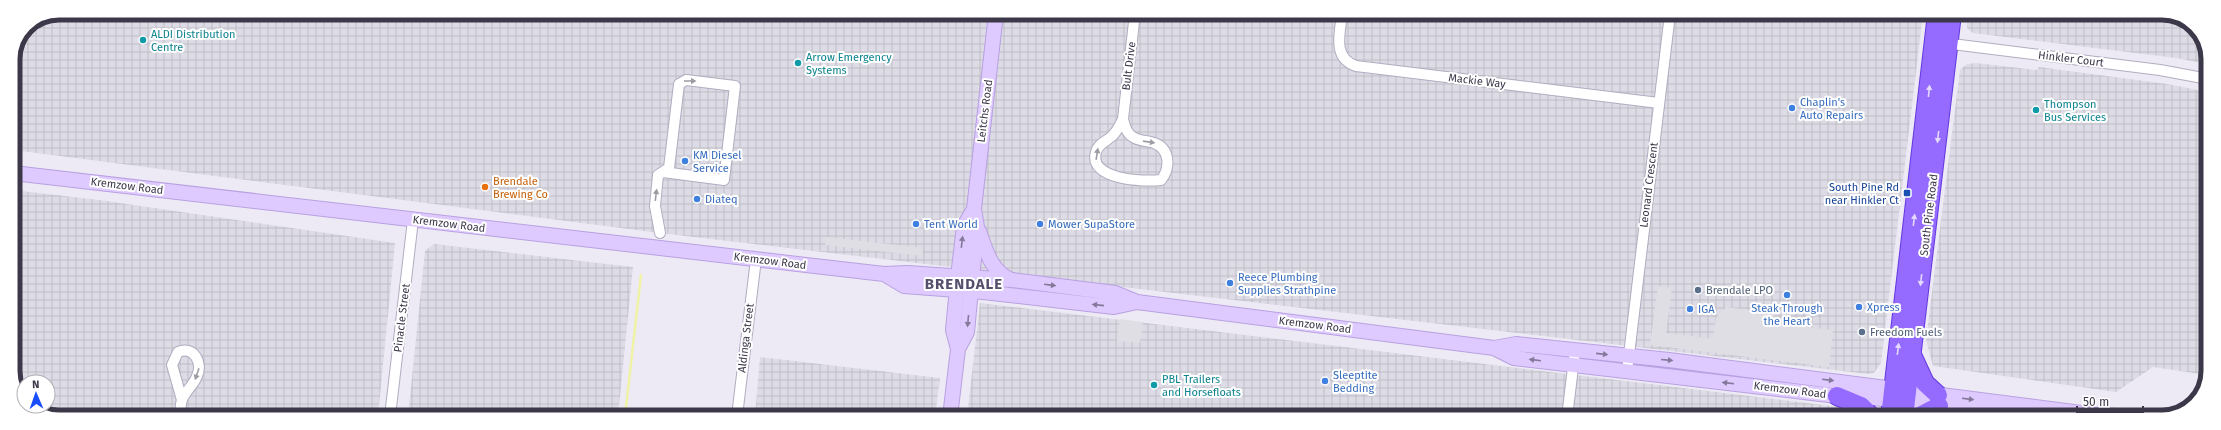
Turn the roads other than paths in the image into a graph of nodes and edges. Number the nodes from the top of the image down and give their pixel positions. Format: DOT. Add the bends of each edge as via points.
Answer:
graph roads {
  1 [pos="995,20"];
  2 [pos="1134,20"];
  3 [pos="1342,20"];
  4 [pos="1669,20"];
  5 [pos="1938,20"];
  6 [pos="1950,20"];
  7 [pos="1941,42"];
  8 [pos="2201,78"];
  9 [pos="1659,103"];
  10 [pos="1123,118"];
  11 [pos="663,172"];
  12 [pos="20,174"];
  13 [pos="974,210"];
  14 [pos="413,220"];
  15 [pos="977,227"];
  16 [pos="660,234"];
  17 [pos="756,259"];
  18 [pos="972,277"];
  19 [pos="1012,280"];
  20 [pos="957,284"];
  21 [pos="971,292"];
  22 [pos="1136,302"];
  23 [pos="958,349"];
  24 [pos="1912,354"];
  25 [pos="1574,358"];
  26 [pos="1628,364"];
  27 [pos="1836,396"];
  28 [pos="182,400"];
  29 [pos="1939,400"];
  30 [pos="1899,402"];
  31 [pos="181,410"];
  32 [pos="391,410"];
  33 [pos="738,410"];
  34 [pos="951,410"];
  35 [pos="1569,410"];
  36 [pos="1865,410"];
  37 [pos="1927,410"];
  38 [pos="2046,410"];
  1 -- 13 [label="street, Leitchs Road"];
  2 -- 10 [label="street, Bult Drive"];
  3 -- 9 [label="street, Mackie Way" via="1339,50 1346,61 1356,66"];
  4 -- 9 [label="street, Leonard Crescent"];
  5 -- 7 [label="highway, South Pine Road"];
  6 -- 7 [label="highway, South Pine Road"];
  7 -- 8 [label="street, Hinkler Court" via="2160,70"];
  7 -- 24 [label="highway, South Pine Road, one-way"];
  30 -- 7 [label="highway, South Pine Road, one-way"];
  9 -- 26 [label="street, Leonard Crescent"];
  10 -- 10 [label="street, Bult Drive, one-way" via="1125,130 1132,137 1155,143 1163,150 1168,161 1167,172 1161,180 1150,181 1109,175 1100,170 1096,163 1096,152 1101,143 1118,130"];
  11 -- 11 [label="street, one-way" via="669,168 679,84 686,80 735,86 724,180"];
  16 -- 11 [label="street, one-way" via="655,206 658,175"];
  12 -- 14 [label="street, Kremzow Road"];
  13 -- 15 [label="street, Leitchs Road"];
  20 -- 13 [label="street, Leitchs Road, one-way" via="964,226"];
  14 -- 17 [label="street, Kremzow Road"];
  14 -- 32 [label="street, Pinacle Street"];
  15 -- 18 [label="street, Leitchs Road"];
  15 -- 19 [label="street" via="990,262 1001,275"];
  17 -- 20 [label="street, Kremzow Road" via="884,274 907,273"];
  17 -- 33 [label="street, Aldinga Street"];
  18 -- 19 [label="street, Kremzow Road"];
  18 -- 20 [label="street, Kremzow Road"];
  18 -- 21 [label="street, Leitchs Road"];
  19 -- 22 [label="street, Kremzow Road, one-way" via="1115,293"];
  20 -- 21 [label="street, Kremzow Road"];
  20 -- 23 [label="street, Leitchs Road" via="953,330"];
  22 -- 21 [label="street, Kremzow Road, one-way" via="1114,307"];
  21 -- 23 [label="street, Leitchs Road, one-way" via="967,332"];
  22 -- 25 [label="street, Kremzow Road" via="1494,348 1514,358"];
  23 -- 34 [label="street, Leitchs Road"];
  24 -- 29 [label="highway" via="1925,383"];
  24 -- 30 [label="highway, South Pine Road"];
  25 -- 26 [label="street, Kremzow Road"];
  25 -- 35 [label="street"];
  27 -- 26 [label="street, Kremzow Road, one-way"];
  26 -- 30 [label="street, Kremzow Road, one-way" via="1669,360"];
  27 -- 30 [label="street, Kremzow Road" via="1847,395"];
  27 -- 36 [label="highway"];
  28 -- 31 [label="street"];
  29 -- 30 [label="street, Kremzow Road"];
  29 -- 37 [label="highway"];
  29 -- 38 [label="street, Kremzow Road"];
}
